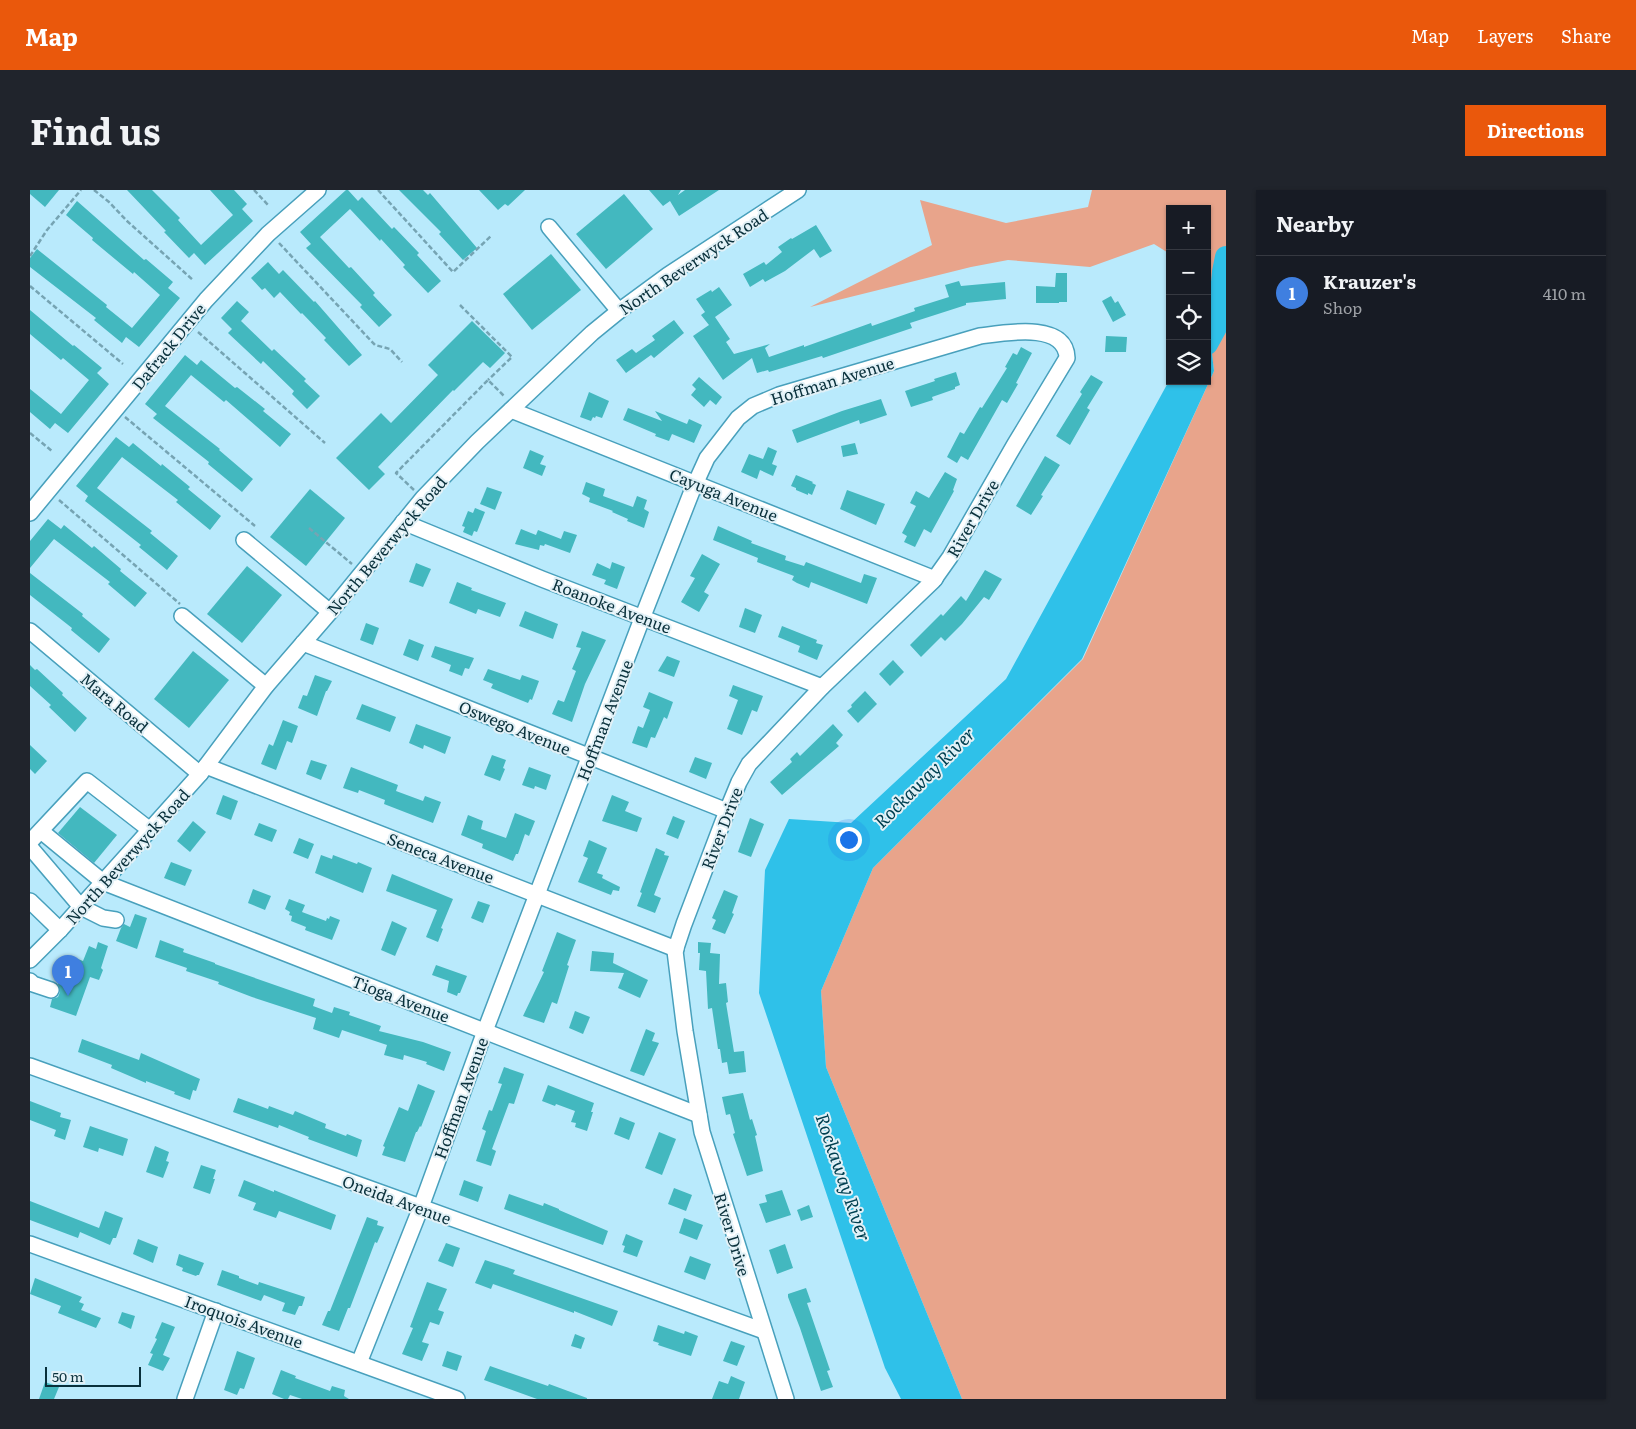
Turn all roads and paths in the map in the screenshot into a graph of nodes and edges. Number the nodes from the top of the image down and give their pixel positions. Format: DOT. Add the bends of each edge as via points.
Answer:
graph roads {
  1 [pos="80,190"];
  2 [pos="94,190"];
  3 [pos="254,190"];
  4 [pos="318,190"];
  5 [pos="378,190"];
  6 [pos="793,191"];
  7 [pos="268,205"];
  8 [pos="549,228"];
  9 [pos="268,234"];
  10 [pos="492,235"];
  11 [pos="30,256"];
  12 [pos="193,280"];
  13 [pos="30,286"];
  14 [pos="460,305"];
  15 [pos="619,311"];
  16 [pos="187,322"];
  17 [pos="1067,355"];
  18 [pos="402,362"];
  19 [pos="123,364"];
  20 [pos="488,380"];
  21 [pos="513,408"];
  22 [pos="116,409"];
  23 [pos="30,433"];
  24 [pos="325,443"];
  25 [pos="52,451"];
  26 [pos="696,482"];
  27 [pos="49,491"];
  28 [pos="423,498"];
  29 [pos="30,513"];
  30 [pos="403,522"];
  31 [pos="255,526"];
  32 [pos="309,528"];
  33 [pos="244,540"];
  34 [pos="362,572"];
  35 [pos="935,578"];
  36 [pos="330,612"];
  37 [pos="184,613"];
  38 [pos="642,616"];
  39 [pos="30,631"];
  40 [pos="303,643"];
  41 [pos="266,686"];
  42 [pos="822,687"];
  43 [pos="590,757"];
  44 [pos="203,770"];
  45 [pos="727,811"];
  46 [pos="150,830"];
  47 [pos="41,831"];
  48 [pos="30,842"];
  49 [pos="30,847"];
  50 [pos="103,882"];
  51 [pos="537,895"];
  52 [pos="30,901"];
  53 [pos="81,907"];
  54 [pos="116,920"];
  55 [pos="60,930"];
  56 [pos="676,949"];
  57 [pos="30,960"];
  58 [pos="30,981"];
  59 [pos="51,990"];
  60 [pos="485,1031"];
  61 [pos="30,1066"];
  62 [pos="699,1115"];
  63 [pos="421,1208"];
  64 [pos="30,1244"];
  65 [pos="216,1311"];
  66 [pos="764,1331"];
  67 [pos="359,1363"];
  68 [pos="185,1399"];
  69 [pos="458,1399"];
  70 [pos="786,1399"];
  1 -- 11 [label="path"];
  2 -- 12 [label="path"];
  3 -- 7 [label="path"];
  4 -- 9 [label="street, Dafrack Drive"];
  5 -- 10 [label="path" via="453,272"];
  6 -- 15 [label="street, North Beverwyck Road"];
  8 -- 15 [label="street"];
  9 -- 16 [label="street, Dafrack Drive"];
  9 -- 18 [label="path" via="285,248 375,345 390,349"];
  13 -- 19 [label="path"];
  14 -- 20 [label="path" via="512,357"];
  15 -- 21 [label="street, North Beverwyck Road"];
  16 -- 22 [label="street, Dafrack Drive"];
  16 -- 24 [label="path"];
  17 -- 26 [label="street, Hoffman Avenue" via="1062,342 1038,332 1008,332 980,336 779,395 753,406 738,418 707,458"];
  17 -- 35 [label="street, River Drive"];
  20 -- 21 [label="path"];
  20 -- 28 [label="path" via="396,473"];
  21 -- 26 [label="street, Cayuga Avenue"];
  21 -- 28 [label="street, North Beverwyck Road"];
  22 -- 27 [label="street, Dafrack Drive"];
  22 -- 31 [label="path"];
  23 -- 25 [label="path"];
  26 -- 35 [label="street, Cayuga Avenue"];
  26 -- 38 [label="street, Hoffman Avenue"];
  27 -- 29 [label="street, Dafrack Drive"];
  27 -- 37 [label="path"];
  28 -- 30 [label="street, North Beverwyck Road"];
  30 -- 34 [label="street, North Beverwyck Road"];
  30 -- 38 [label="street, Roanoke Avenue"];
  32 -- 34 [label="path"];
  33 -- 36 [label="street"];
  34 -- 36 [label="street, North Beverwyck Road"];
  35 -- 42 [label="street, River Drive"];
  36 -- 40 [label="street, North Beverwyck Road"];
  37 -- 41 [label="street"];
  38 -- 42 [label="street, Roanoke Avenue"];
  38 -- 43 [label="street, Hoffman Avenue"];
  39 -- 44 [label="street, Mara Road"];
  40 -- 41 [label="street, North Beverwyck Road"];
  40 -- 43 [label="street, Oswego Avenue"];
  41 -- 44 [label="street, North Beverwyck Road"];
  42 -- 45 [label="street, River Drive" via="749,764"];
  43 -- 45 [label="street, Oswego Avenue"];
  43 -- 51 [label="street, Hoffman Avenue"];
  44 -- 46 [label="street, North Beverwyck Road"];
  44 -- 51 [label="street, Seneca Avenue"];
  45 -- 56 [label="street, River Drive"];
  46 -- 47 [label="street" via="87,781"];
  46 -- 50 [label="street, North Beverwyck Road"];
  47 -- 48 [label="street"];
  47 -- 50 [label="street, Tioga Avenue"];
  49 -- 53 [label="street"];
  50 -- 53 [label="street, North Beverwyck Road"];
  50 -- 60 [label="street, Tioga Avenue"];
  51 -- 56 [label="street, Seneca Avenue"];
  51 -- 60 [label="street, Hoffman Avenue"];
  52 -- 55 [label="street"];
  53 -- 54 [label="street"];
  53 -- 55 [label="street, North Beverwyck Road"];
  55 -- 57 [label="street, North Beverwyck Road"];
  56 -- 62 [label="street, River Drive"];
  58 -- 59 [label="street"];
  60 -- 62 [label="street, Tioga Avenue"];
  60 -- 63 [label="street, Hoffman Avenue"];
  61 -- 63 [label="street, Oneida Avenue"];
  62 -- 66 [label="street, River Drive"];
  63 -- 66 [label="street, Oneida Avenue"];
  63 -- 67 [label="street, Hoffman Avenue"];
  64 -- 65 [label="street, Iroquois Avenue"];
  65 -- 67 [label="street, Iroquois Avenue"];
  65 -- 68 [label="street"];
  66 -- 70 [label="street, River Drive"];
  67 -- 69 [label="street, Iroquois Avenue"];
}
